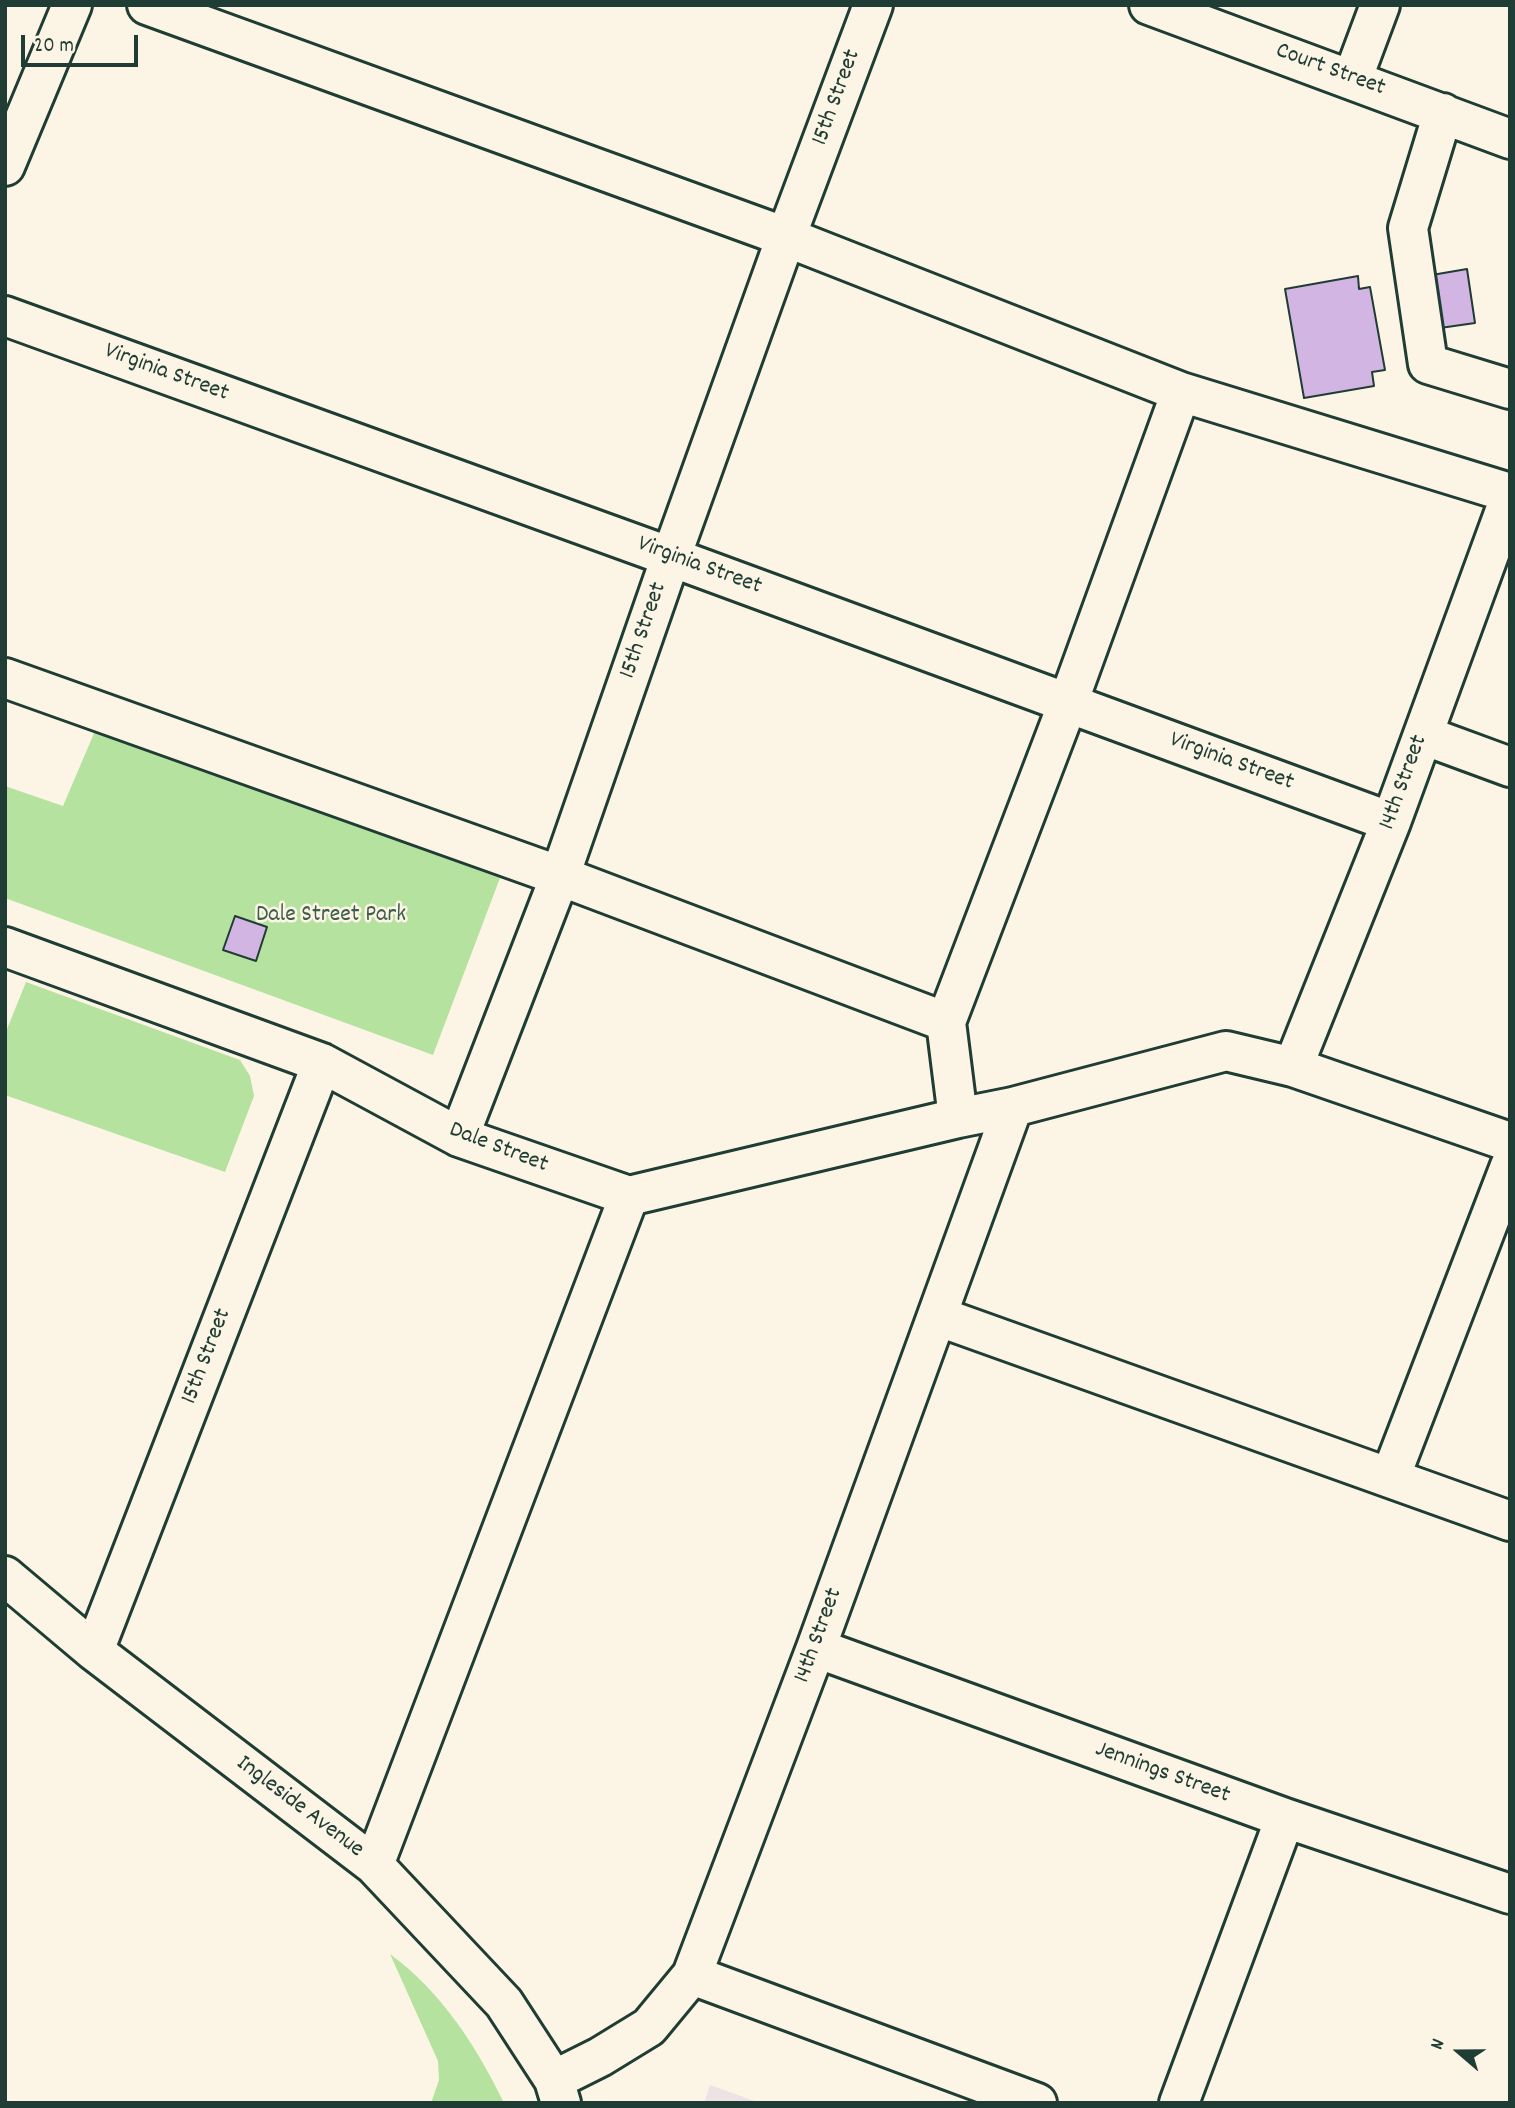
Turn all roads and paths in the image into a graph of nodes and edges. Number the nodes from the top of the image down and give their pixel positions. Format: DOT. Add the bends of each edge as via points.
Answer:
graph roads {
  1 [pos="72,5"];
  2 [pos="147,5"];
  3 [pos="873,5"];
  4 [pos="1149,5"];
  5 [pos="1380,5"];
  6 [pos="1352,80"];
  7 [pos="1443,113"];
  8 [pos="1510,139"];
  9 [pos="5,166"];
  10 [pos="786,237"];
  11 [pos="5,316"];
  12 [pos="1510,389"];
  13 [pos="1181,391"];
  14 [pos="1510,495"];
  15 [pos="671,557"];
  16 [pos="5,678"];
  17 [pos="1068,703"];
  18 [pos="1423,735"];
  19 [pos="1510,767"];
  20 [pos="1391,822"];
  21 [pos="560,876"];
  22 [pos="5,947"];
  23 [pos="946,1022"];
  24 [pos="322,1063"];
  25 [pos="1293,1067"];
  26 [pos="1013,1107"];
  27 [pos="958,1118"];
  28 [pos="459,1137"];
  29 [pos="1510,1142"];
  30 [pos="1510,1166"];
  31 [pos="629,1196"];
  32 [pos="937,1316"];
  33 [pos="1390,1478"];
  34 [pos="1510,1521"];
  35 [pos="5,1576"];
  36 [pos="816,1648"];
  37 [pos="94,1651"];
  38 [pos="1285,1818"];
  39 [pos="373,1866"];
  40 [pos="1510,1894"];
  41 [pos="692,1975"];
  42 [pos="557,2091"];
  43 [pos="1037,2103"];
  44 [pos="1178,2103"];
  1 -- 9 [label="street"];
  2 -- 10 [label="street"];
  3 -- 10 [label="street, 15th Street"];
  4 -- 6 [label="street, Court Street"];
  5 -- 6 [label="street"];
  6 -- 7 [label="street, Court Street"];
  7 -- 8 [label="street, Court Street"];
  7 -- 12 [label="street" via="1408,228 1428,364"];
  10 -- 13 [label="street"];
  10 -- 15 [label="street, 15th Street"];
  11 -- 15 [label="street, Virginia Street"];
  13 -- 14 [label="street"];
  13 -- 17 [label="street"];
  14 -- 18 [label="street, 14th Street"];
  15 -- 17 [label="street, Virginia Street"];
  15 -- 21 [label="street, 15th Street"];
  16 -- 21 [label="street"];
  17 -- 20 [label="street, Virginia Street"];
  17 -- 23 [label="street"];
  18 -- 19 [label="street"];
  18 -- 20 [label="street, 14th Street"];
  20 -- 25 [label="street, 14th Street"];
  21 -- 23 [label="street"];
  21 -- 28 [label="street, 15th Street"];
  22 -- 24 [label="street, Dale Street"];
  23 -- 27 [label="street"];
  24 -- 28 [label="street, Dale Street"];
  24 -- 37 [label="street, 15th Street"];
  25 -- 26 [label="street" via="1226,1051"];
  25 -- 29 [label="street"];
  26 -- 27 [label="street"];
  26 -- 32 [label="street, 14th Street"];
  27 -- 31 [label="street"];
  28 -- 31 [label="street, Dale Street"];
  30 -- 33 [label="street"];
  31 -- 39 [label="street"];
  32 -- 33 [label="street"];
  32 -- 36 [label="street, 14th Street"];
  33 -- 34 [label="street"];
  35 -- 37 [label="street, Ingleside Avenue"];
  36 -- 38 [label="street, Jennings Street"];
  36 -- 41 [label="street, 14th Street"];
  37 -- 39 [label="street, Ingleside Avenue"];
  38 -- 40 [label="street, Jennings Street"];
  38 -- 44 [label="street"];
  39 -- 42 [label="street, Ingleside Avenue" via="504,2003"];
  41 -- 42 [label="street, 14th Street" via="649,2026"];
  41 -- 43 [label="street"];
}
